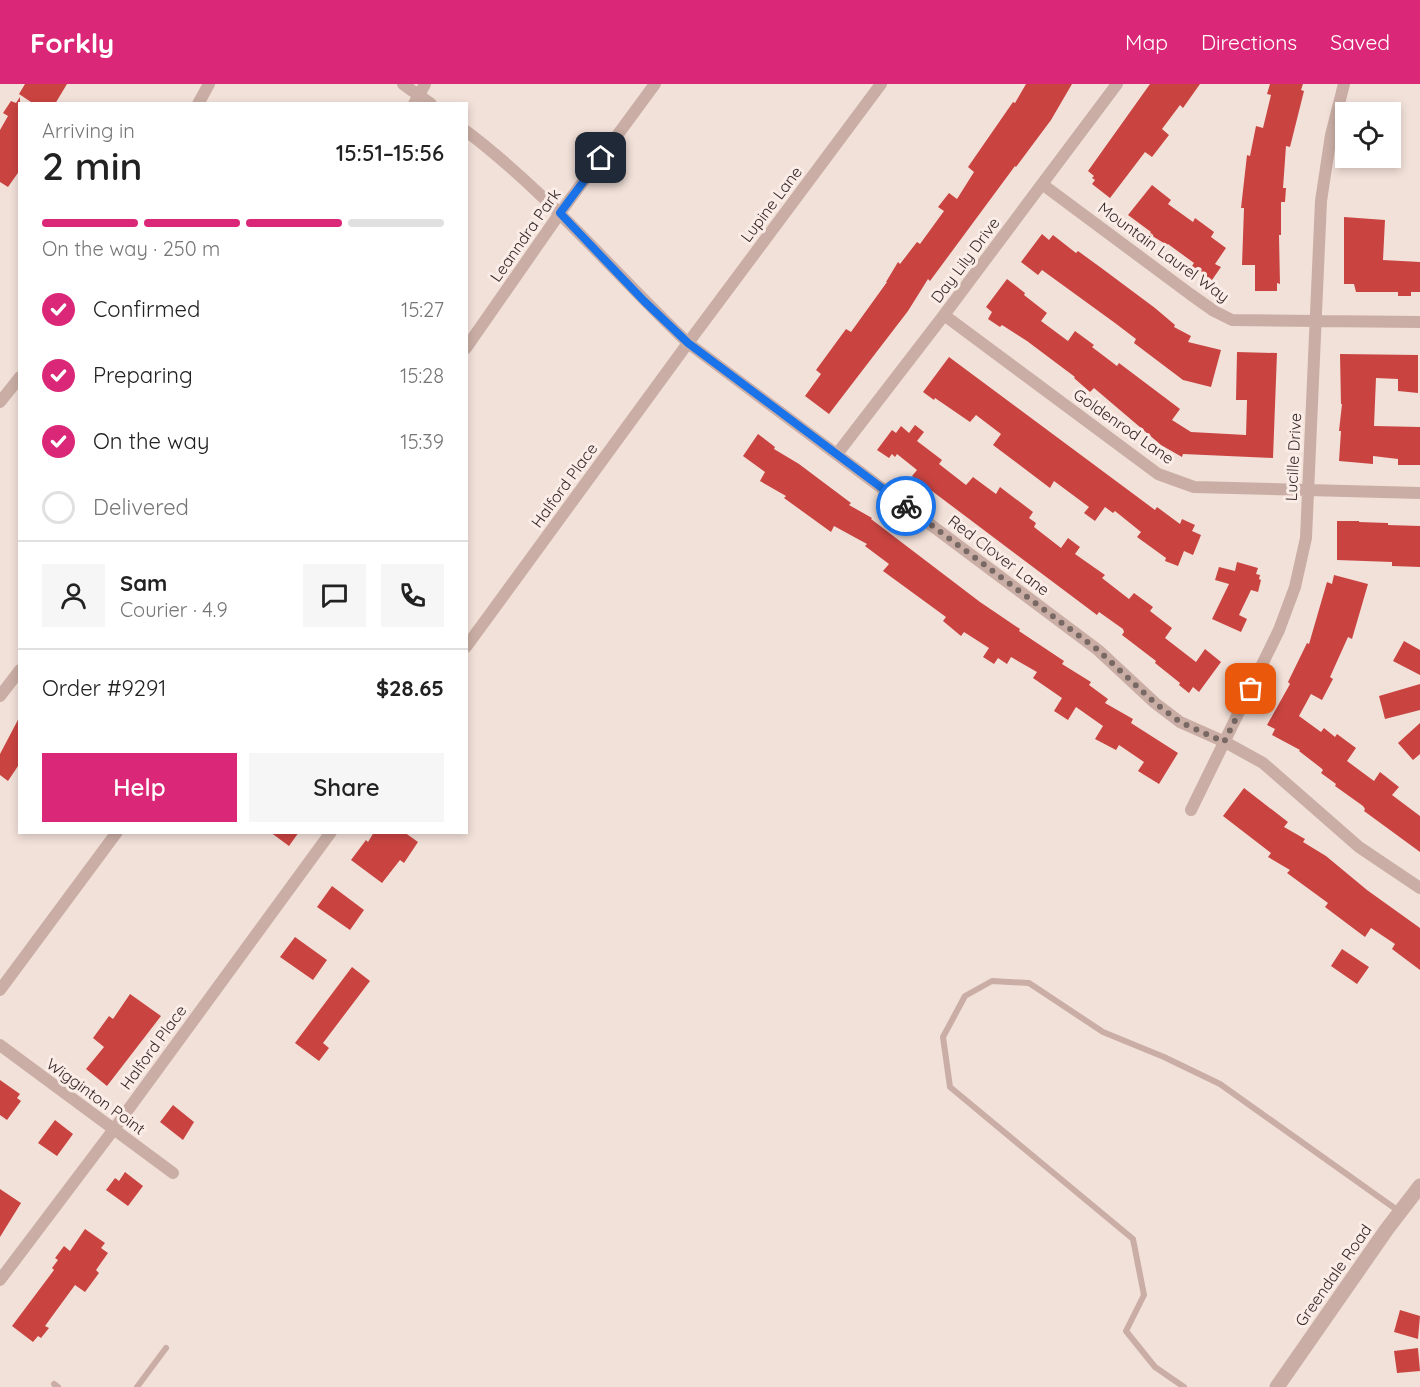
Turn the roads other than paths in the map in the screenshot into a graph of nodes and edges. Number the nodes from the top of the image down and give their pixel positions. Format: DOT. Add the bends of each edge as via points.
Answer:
graph roads {
  1 [pos="209,84"];
  2 [pos="403,84"];
  3 [pos="655,84"];
  4 [pos="881,84"];
  5 [pos="1117,84"];
  6 [pos="1344,84"];
  7 [pos="419,94"];
  8 [pos="199,102"];
  9 [pos="468,132"];
  10 [pos="1042,184"];
  11 [pos="560,213"];
  12 [pos="944,315"];
  13 [pos="1316,319"];
  14 [pos="1420,322"];
  15 [pos="688,343"];
  16 [pos="468,345"];
  17 [pos="18,380"];
  18 [pos="0,402"];
  19 [pos="837,454"];
  20 [pos="1308,490"];
  21 [pos="1420,493"];
  22 [pos="468,644"];
  23 [pos="18,673"];
  24 [pos="0,696"];
  25 [pos="1224,742"];
  26 [pos="1191,810"];
  27 [pos="116,834"];
  28 [pos="330,834"];
  29 [pos="1420,888"];
  30 [pos="0,990"];
  31 [pos="0,1045"];
  32 [pos="114,1129"];
  33 [pos="173,1173"];
  34 [pos="1420,1186"];
  35 [pos="1400,1212"];
  36 [pos="4,1265"];
  37 [pos="0,1280"];
  38 [pos="166,1348"];
  39 [pos="137,1387"];
  40 [pos="1184,1387"];
  41 [pos="1277,1387"];
  1 -- 8 [label="street"];
  2 -- 7 [label="street"];
  3 -- 11 [label="street, Leanndra Park"];
  4 -- 15 [label="street, Lupine Lane"];
  5 -- 10 [label="street, Day Lily Drive"];
  6 -- 13 [label="street, Lucille Drive" via="1321,201"];
  9 -- 11 [label="street, Red Clover Lane"];
  10 -- 12 [label="street, Day Lily Drive"];
  10 -- 13 [label="street, Mountain Laurel Way" via="1190,294 1232,320"];
  11 -- 15 [label="street, Red Clover Lane"];
  11 -- 16 [label="street, Leanndra Park"];
  12 -- 19 [label="street, Day Lily Drive"];
  12 -- 20 [label="street, Goldenrod Lane" via="1158,474 1194,487"];
  13 -- 14 [label="street, Mountain Laurel Way"];
  13 -- 20 [label="street, Lucille Drive"];
  15 -- 19 [label="street, Red Clover Lane"];
  15 -- 22 [label="street, Halford Place"];
  17 -- 18 [label="street"];
  19 -- 25 [label="street, Red Clover Lane" via="1098,650 1180,722"];
  20 -- 21 [label="street, Goldenrod Lane"];
  20 -- 25 [label="street, Lucille Drive" via="1306,538 1294,587 1279,630"];
  23 -- 24 [label="street"];
  25 -- 26 [label="street, Lucille Drive"];
  25 -- 29 [label="street, Red Clover Lane" via="1263,763 1359,847"];
  27 -- 30 [label="street"];
  28 -- 32 [label="street, Halford Place"];
  31 -- 32 [label="street, Wigginton Point"];
  32 -- 33 [label="street, Wigginton Point"];
  32 -- 36 [label="street, Halford Place"];
  34 -- 35 [label="street, Greendale Road"];
  35 -- 40 [label="lane" via="1220,1084 1103,1032 1029,983 992,981 965,996 943,1037 950,1087 1133,1239 1144,1295 1126,1331 1155,1367"];
  35 -- 41 [label="street, Greendale Road"];
  36 -- 37 [label="street, Halford Place"];
  38 -- 39 [label="lane"];
}
